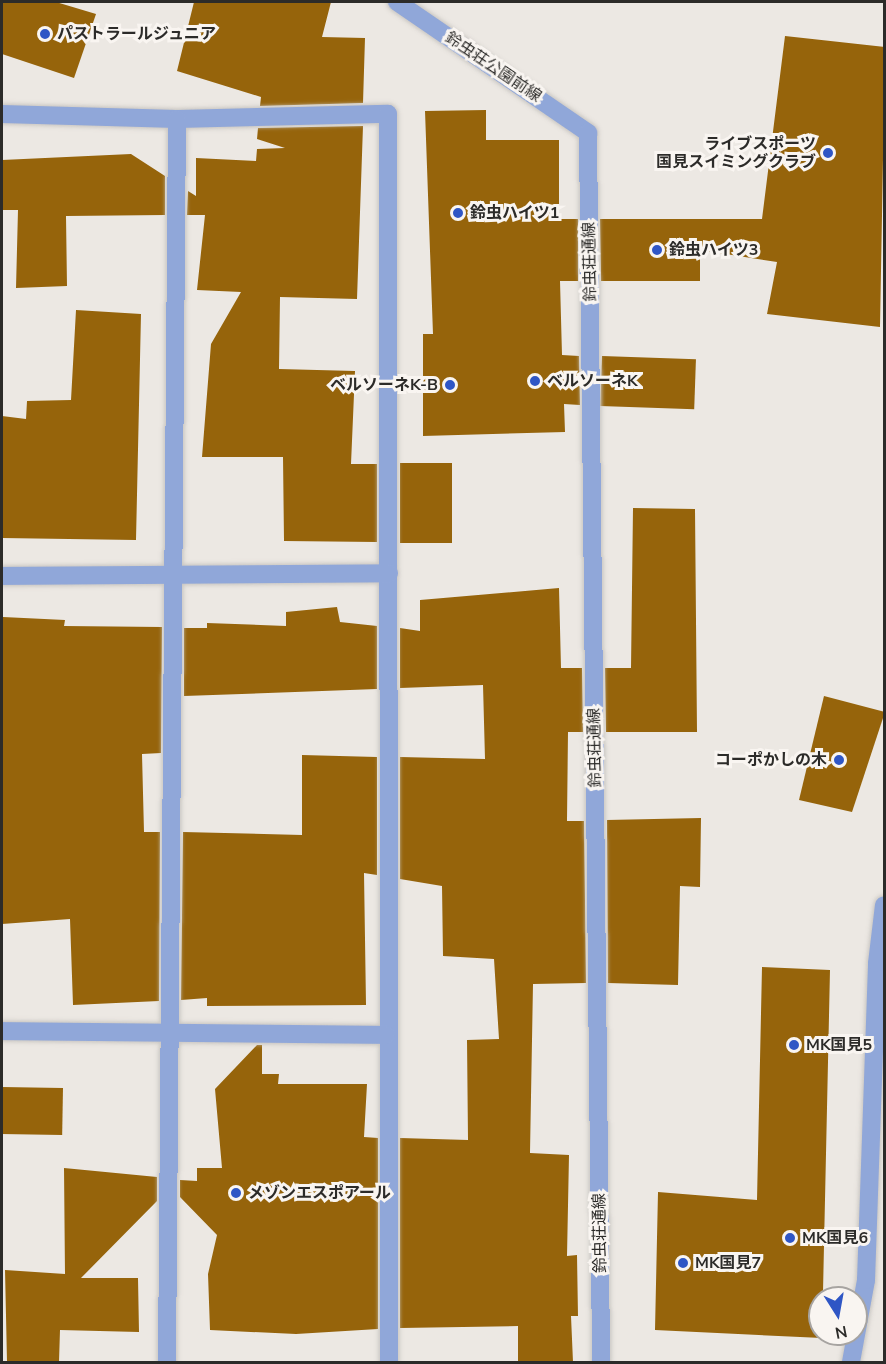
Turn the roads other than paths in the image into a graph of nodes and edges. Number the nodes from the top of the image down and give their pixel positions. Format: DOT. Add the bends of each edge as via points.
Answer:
graph roads {
  1 [pos="397,2"];
  2 [pos="2,114"];
  3 [pos="177,119"];
  4 [pos="588,133"];
  5 [pos="389,573"];
  6 [pos="2,576"];
  7 [pos="175,576"];
  8 [pos="885,905"];
  9 [pos="2,1031"];
  10 [pos="386,1035"];
  11 [pos="170,1036"];
  12 [pos="878,1150"];
  13 [pos="167,1362"];
  14 [pos="389,1362"];
  15 [pos="601,1362"];
  16 [pos="851,1362"];
  1 -- 4 [label="street, 鈴虫荘公園前線"];
  2 -- 3 [label="street"];
  3 -- 5 [label="street" via="388,114"];
  3 -- 7 [label="street"];
  4 -- 15 [label="street, 鈴虫荘通線"];
  5 -- 7 [label="street"];
  5 -- 10 [label="street"];
  6 -- 7 [label="street"];
  7 -- 11 [label="street"];
  8 -- 12 [label="street" via="877,963"];
  9 -- 11 [label="street"];
  10 -- 11 [label="street"];
  10 -- 14 [label="street"];
  11 -- 13 [label="street"];
  12 -- 16 [label="street" via="866,1280"];
}
